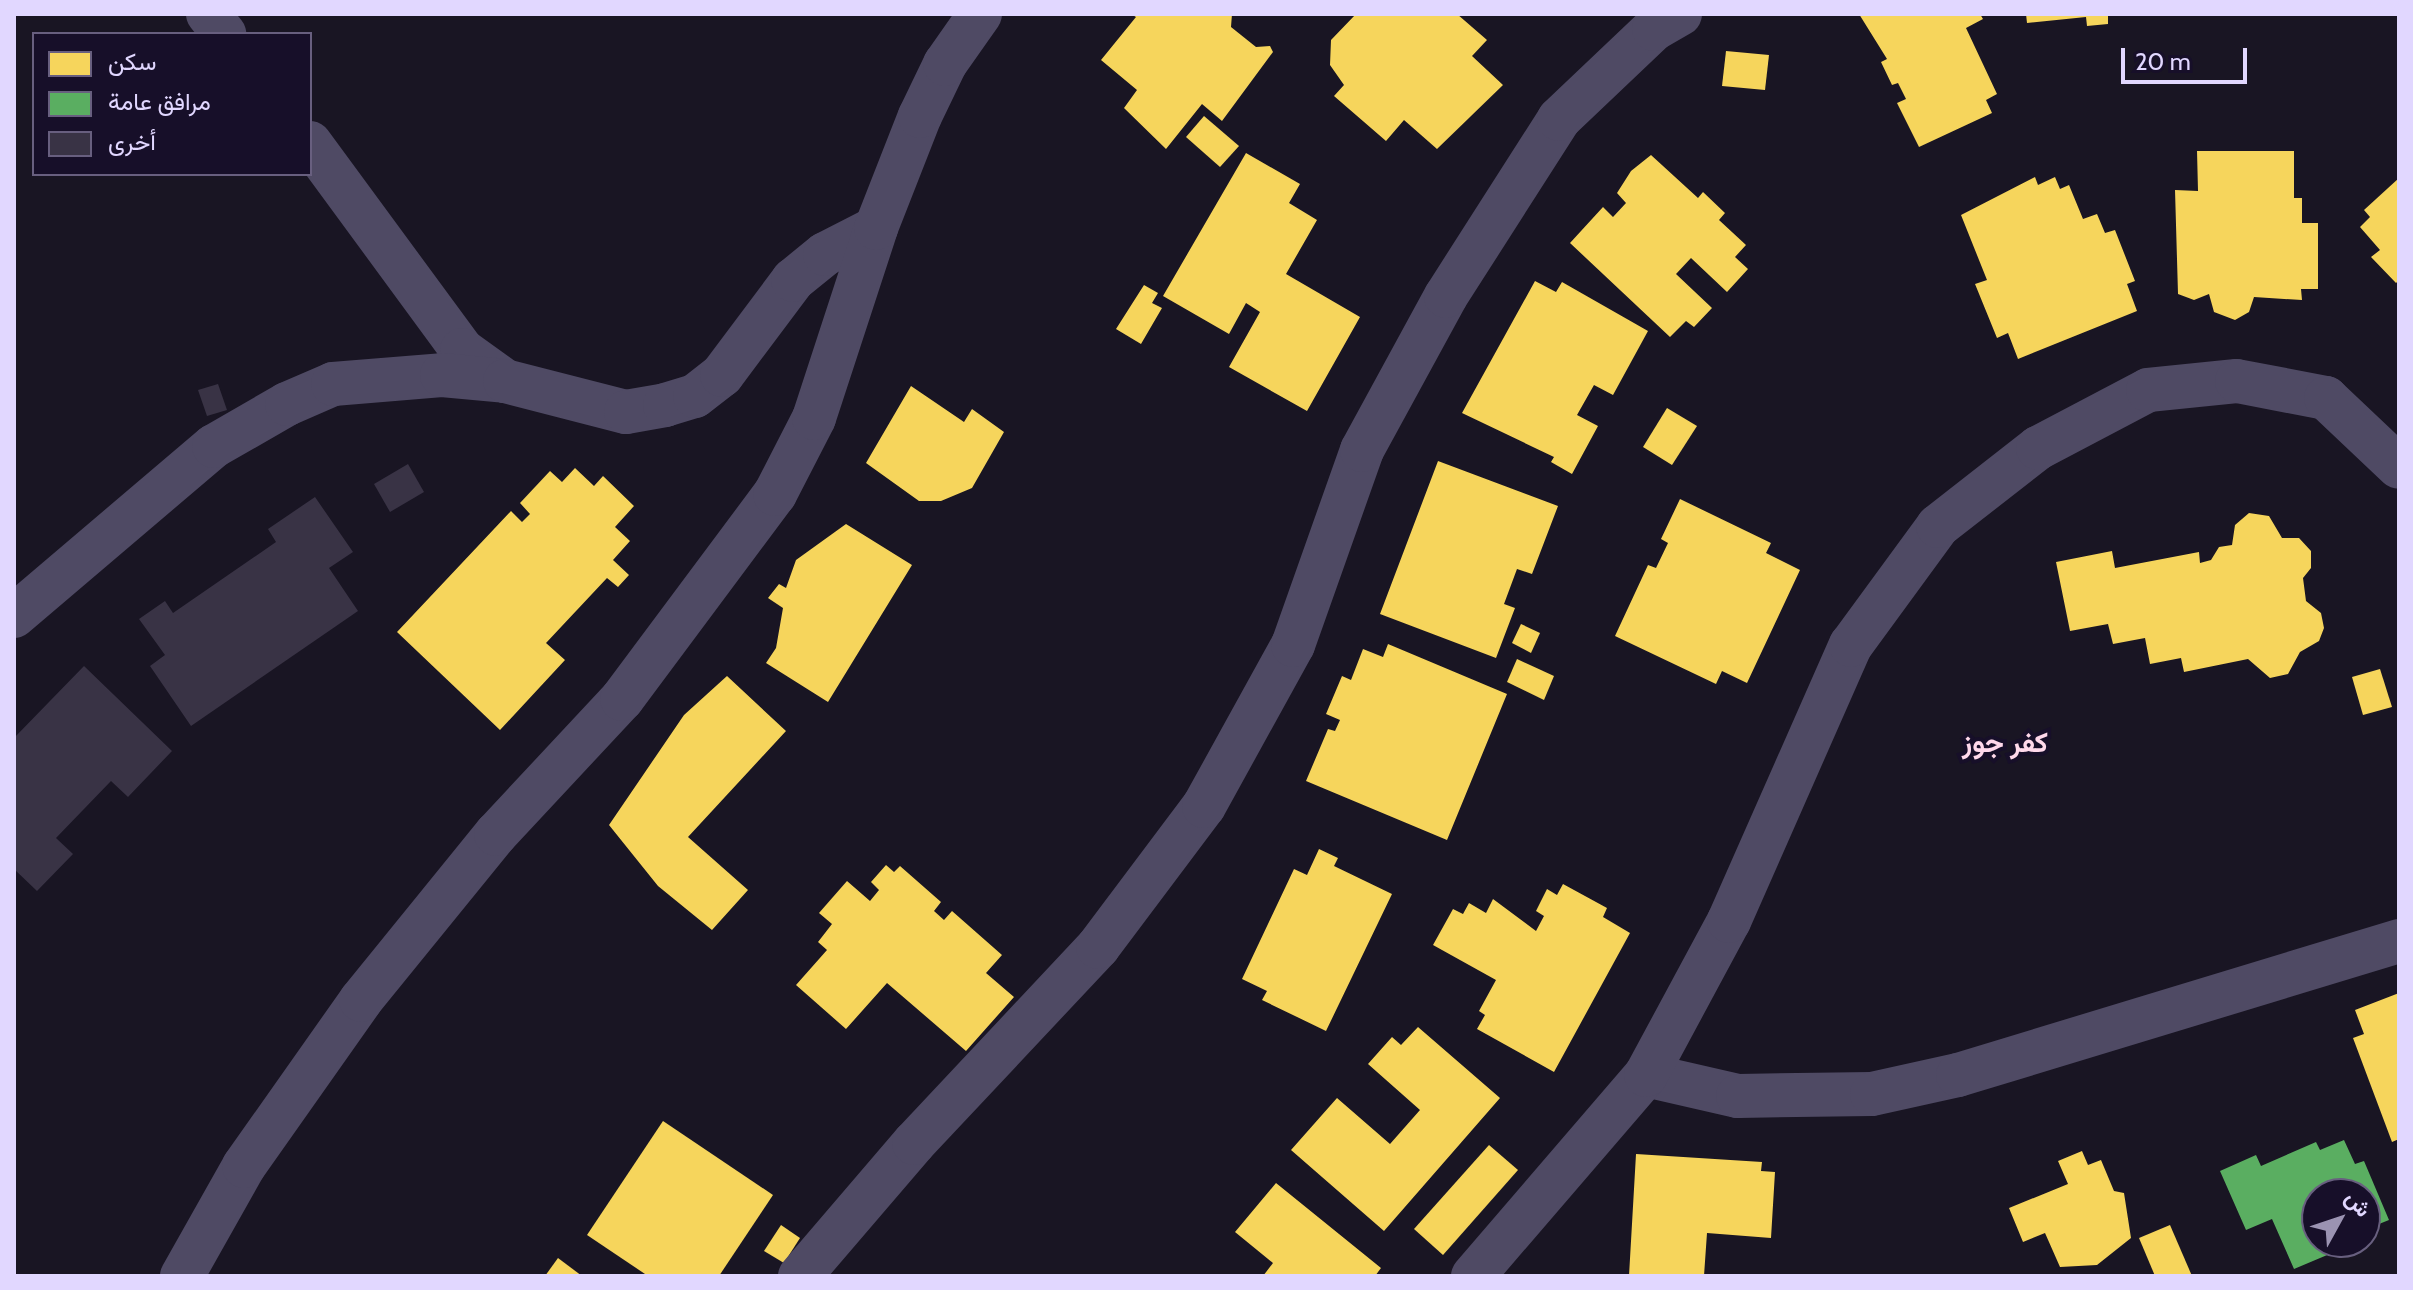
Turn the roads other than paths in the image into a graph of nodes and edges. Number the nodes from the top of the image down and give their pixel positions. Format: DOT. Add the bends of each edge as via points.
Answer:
graph roads {
  1 [pos="208,14"];
  2 [pos="980,14"];
  3 [pos="1680,14"];
  4 [pos="222,32"];
  5 [pos="312,146"];
  6 [pos="876,228"];
  7 [pos="505,381"];
  8 [pos="2399,467"];
  9 [pos="14,616"];
  10 [pos="2399,941"];
  11 [pos="1646,1075"];
  12 [pos="182,1276"];
  13 [pos="800,1276"];
  14 [pos="1473,1276"];
  1 -- 4 [label="street"];
  2 -- 6 [label="street" via="945,64"];
  3 -- 13 [label="street" via="1654,29 1559,119 1446,296 1362,450 1293,645 1204,806 1098,947 914,1143"];
  5 -- 7 [label="street" via="462,350"];
  6 -- 7 [label="street" via="825,254 793,280 722,375 695,396 626,412"];
  6 -- 12 [label="street" via="814,418 775,494 622,699 496,834 361,1000 244,1166"];
  7 -- 9 [label="street" via="392,376 333,384 287,404 214,446"];
  8 -- 11 [label="street" via="2326,398 2237,381 2148,390 2038,448 1938,526 1851,645 1729,921"];
  10 -- 11 [label="street" via="1958,1075 1872,1094 1738,1096"];
  11 -- 14 [label="street"];
}
